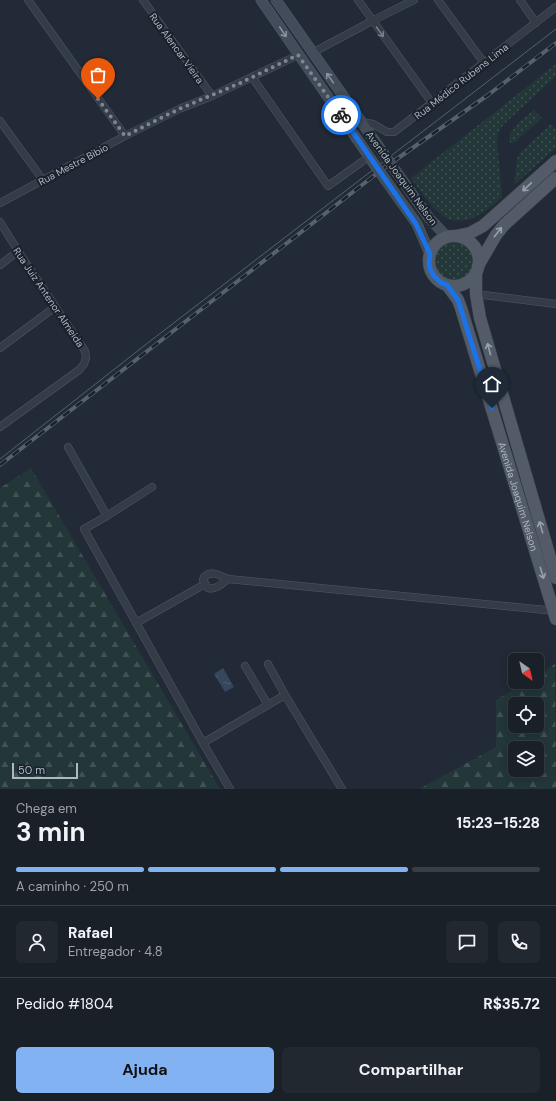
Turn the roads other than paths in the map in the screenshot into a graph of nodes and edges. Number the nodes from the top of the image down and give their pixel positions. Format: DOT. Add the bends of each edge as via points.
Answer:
graph roads {
  1 [pos="28,0"];
  2 [pos="143,0"];
  3 [pos="261,0"];
  4 [pos="276,0"];
  5 [pos="358,0"];
  6 [pos="414,0"];
  7 [pos="438,0"];
  8 [pos="520,0"];
  9 [pos="556,7"];
  10 [pos="372,20"];
  11 [pos="536,23"];
  12 [pos="312,53"];
  13 [pos="298,55"];
  14 [pos="484,63"];
  15 [pos="252,77"];
  16 [pos="212,96"];
  17 [pos="432,103"];
  18 [pos="0,121"];
  19 [pos="361,122"];
  20 [pos="125,136"];
  21 [pos="367,159"];
  22 [pos="556,161"];
  23 [pos="556,178"];
  24 [pos="43,180"];
  25 [pos="0,203"];
  26 [pos="0,222"];
  27 [pos="452,237"];
  28 [pos="18,251"];
  29 [pos="430,254"];
  30 [pos="0,265"];
  31 [pos="477,270"];
  32 [pos="447,285"];
  33 [pos="476,294"];
  34 [pos="556,304"];
  35 [pos="55,307"];
  36 [pos="0,348"];
  37 [pos="0,427"];
  38 [pos="68,447"];
  39 [pos="152,487"];
  40 [pos="107,516"];
  41 [pos="556,578"];
  42 [pos="228,579"];
  43 [pos="205,584"];
  44 [pos="555,613"];
  45 [pos="136,623"];
  46 [pos="268,664"];
  47 [pos="245,666"];
  48 [pos="286,695"];
  49 [pos="268,705"];
  50 [pos="203,743"];
  51 [pos="230,789"];
  52 [pos="342,789"];
  1 -- 20 [label="street"];
  2 -- 16 [label="street, Rua Alencar Vieira"];
  3 -- 13 [label="main road, Avenida Joaquim Nelson, one-way"];
  4 -- 12 [label="main road, Avenida Joaquim Nelson"];
  5 -- 10 [label="street"];
  6 -- 10 [label="street"];
  7 -- 14 [label="street"];
  8 -- 11 [label="street"];
  9 -- 11 [label="street, Rua Médico Rubens Lima"];
  10 -- 12 [label="street"];
  10 -- 17 [label="street, one-way"];
  11 -- 14 [label="street, Rua Médico Rubens Lima"];
  19 -- 12 [label="main road, Avenida Joaquim Nelson, one-way"];
  13 -- 15 [label="street, Rua Mestre Bibio"];
  13 -- 21 [label="main road, Avenida Joaquim Nelson"];
  14 -- 17 [label="street, Rua Médico Rubens Lima"];
  15 -- 16 [label="street, Rua Mestre Bibio"];
  15 -- 21 [label="street" via="328,186"];
  16 -- 20 [label="street, Rua Mestre Bibio"];
  17 -- 19 [label="street, Rua Médico Rubens Lima" via="394,132 387,132 373,124"];
  18 -- 24 [label="street"];
  19 -- 27 [label="main road, Avenida Joaquim Nelson, bridge" via="428,218"];
  20 -- 24 [label="street, Rua Mestre Bibio"];
  21 -- 29 [label="main road, Avenida Joaquim Nelson, bridge" via="416,224"];
  22 -- 27 [label="main road, one-way" via="483,226 470,233"];
  31 -- 23 [label="main road, one-way" via="504,225"];
  24 -- 25 [label="street, Rua Mestre Bibio"];
  26 -- 28 [label="street, Rua Juiz Antenor Almeida"];
  27 -- 29 [label="main road" via="440,240"];
  27 -- 31 [label="main road" via="464,238 476,249 479,257"];
  28 -- 30 [label="street"];
  28 -- 35 [label="street, Rua Juiz Antenor Almeida"];
  29 -- 32 [label="main road" via="430,269 440,282"];
  31 -- 32 [label="main road" via="470,280 463,284"];
  31 -- 33 [label="main road, Avenida Joaquim Nelson"];
  32 -- 44 [label="main road, Avenida Joaquim Nelson, one-way" via="461,308"];
  33 -- 34 [label="street"];
  41 -- 33 [label="main road, Avenida Joaquim Nelson, one-way" via="490,356"];
  35 -- 36 [label="street"];
  35 -- 37 [label="street, Rua Juiz Antenor Almeida" via="85,351 84,364"];
  38 -- 40 [label="street"];
  39 -- 40 [label="street"];
  40 -- 45 [label="street" via="84,529"];
  42 -- 43 [label="street" via="215,589 208,588"];
  42 -- 43 [label="street" via="211,573 204,577"];
  42 -- 44 [label="street"];
  43 -- 45 [label="street"];
  45 -- 50 [label="street"];
  46 -- 48 [label="street"];
  47 -- 49 [label="street"];
  48 -- 49 [label="street"];
  48 -- 52 [label="street"];
  49 -- 50 [label="street"];
  50 -- 51 [label="street"];
}
